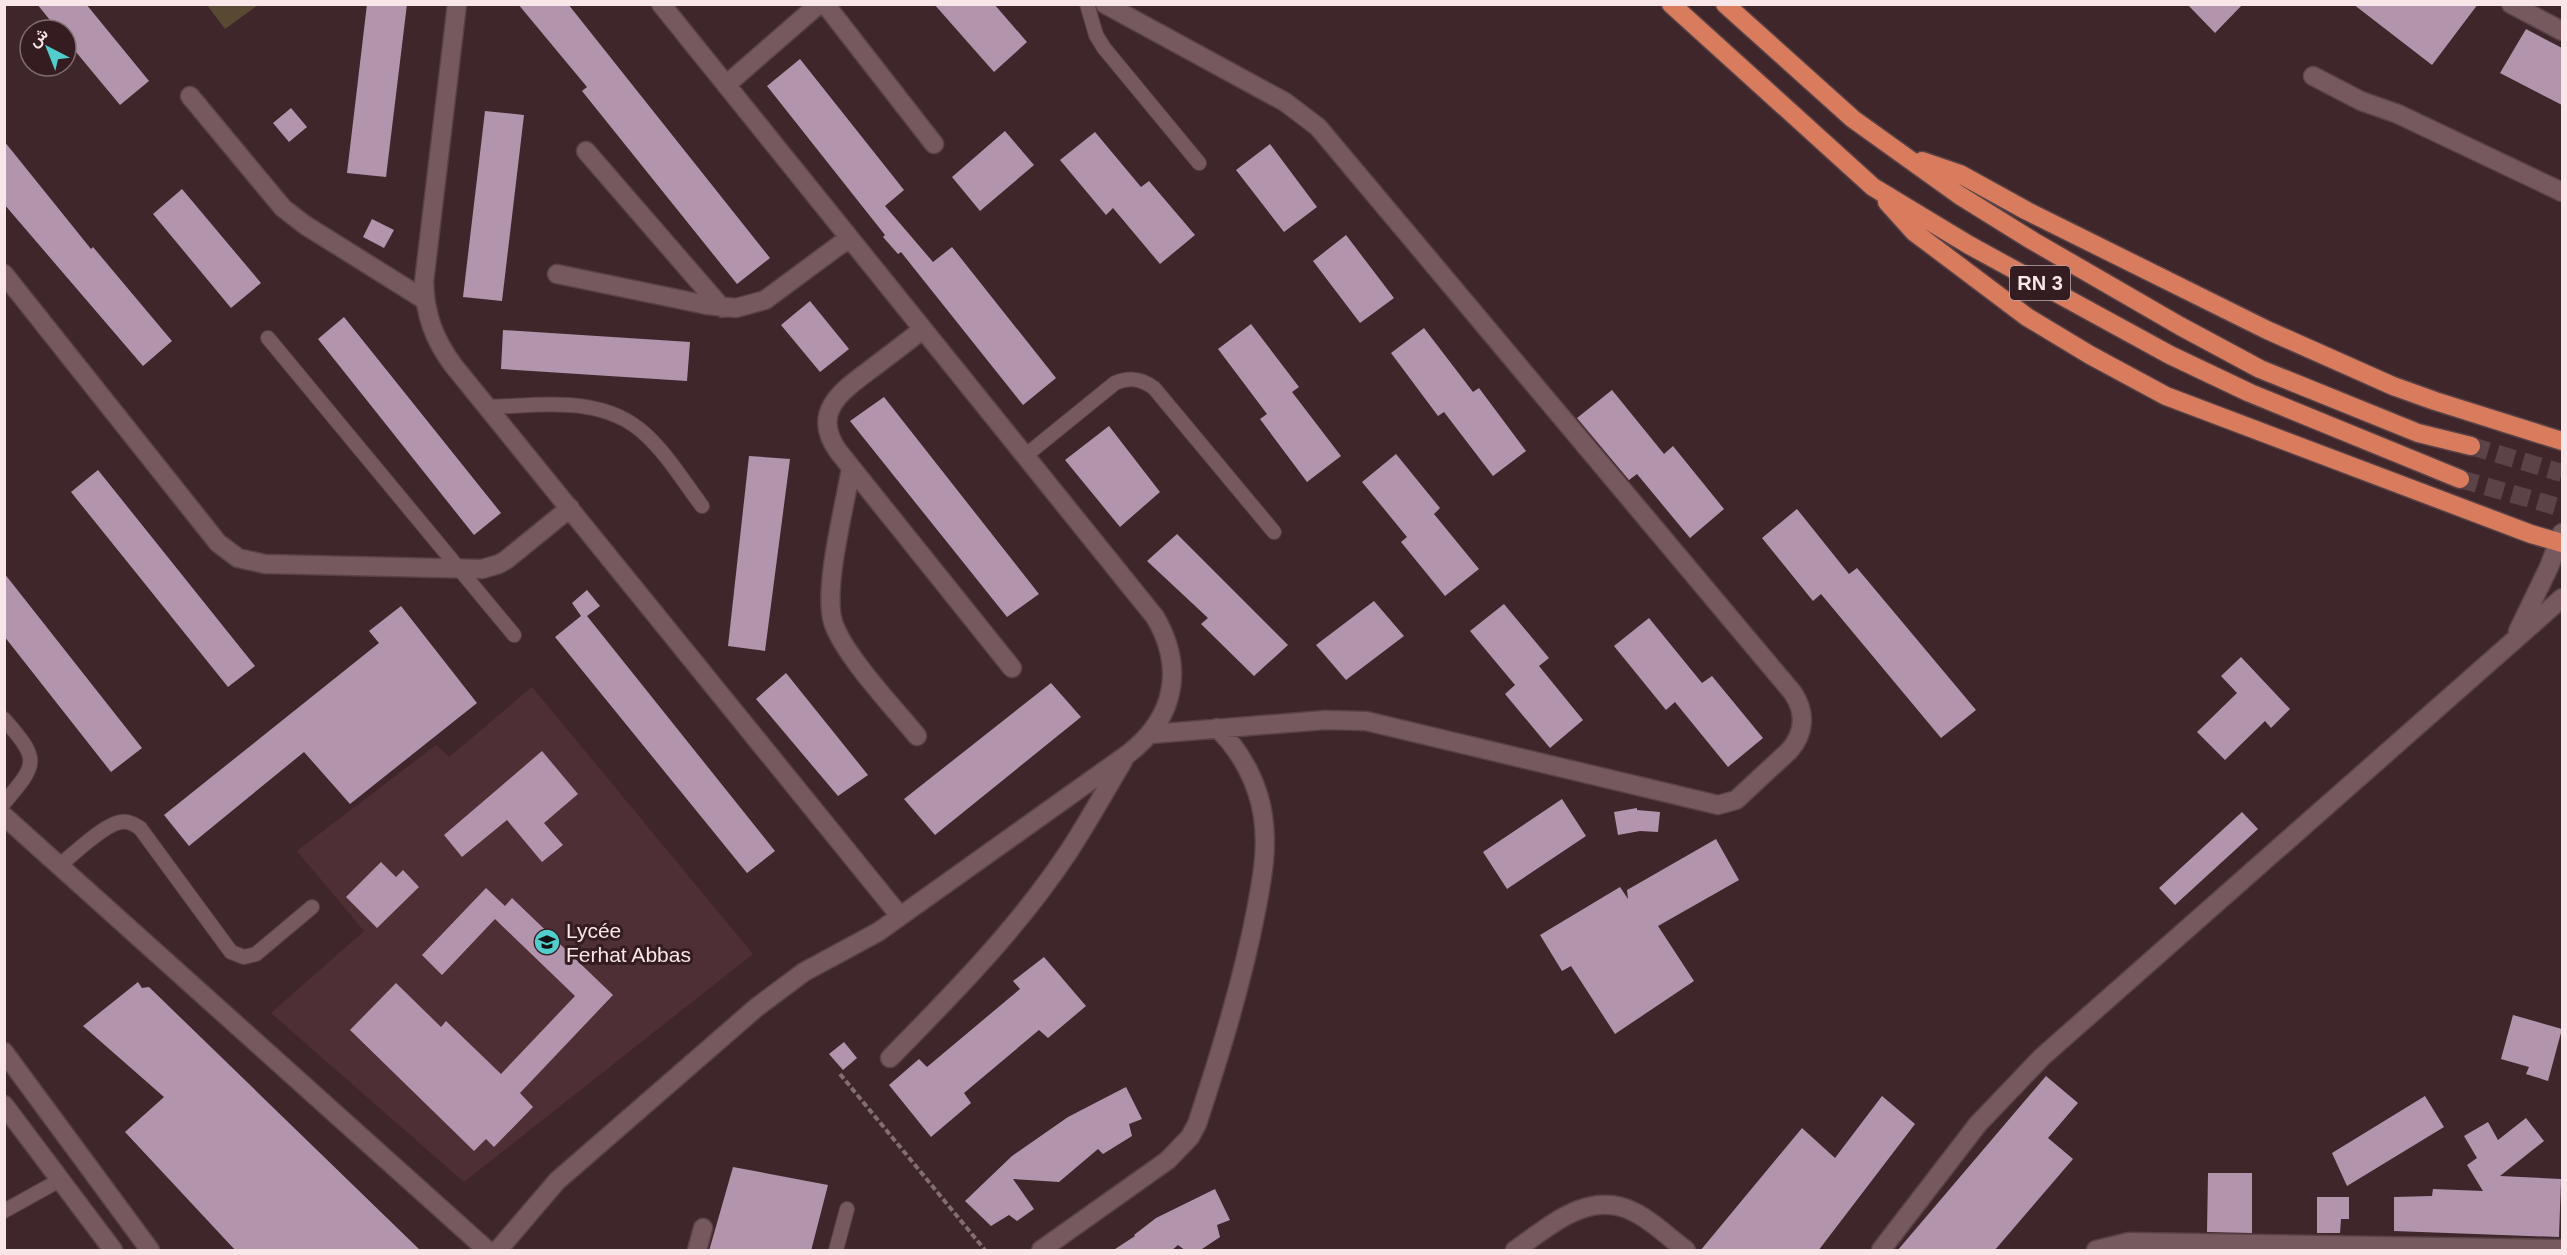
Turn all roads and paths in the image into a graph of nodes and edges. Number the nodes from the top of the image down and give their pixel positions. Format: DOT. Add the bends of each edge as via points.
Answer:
graph roads {
  1 [pos="457,4"];
  2 [pos="661,4"];
  3 [pos="819,4"];
  4 [pos="825,4"];
  5 [pos="1087,4"];
  6 [pos="1105,4"];
  7 [pos="1671,4"];
  8 [pos="1725,4"];
  9 [pos="2511,4"];
  10 [pos="2562,31"];
  11 [pos="2313,76"];
  12 [pos="726,86"];
  13 [pos="190,96"];
  14 [pos="934,144"];
  15 [pos="586,151"];
  16 [pos="1899,153"];
  17 [pos="1199,163"];
  18 [pos="1874,188"];
  19 [pos="2562,192"];
  20 [pos="849,238"];
  21 [pos="4,274"];
  22 [pos="557,274"];
  23 [pos="425,300"];
  24 [pos="722,308"];
  25 [pos="923,330"];
  26 [pos="268,338"];
  27 [pos="487,407"];
  28 [pos="2562,441"];
  29 [pos="2471,446"];
  30 [pos="1025,456"];
  31 [pos="851,468"];
  32 [pos="2460,479"];
  33 [pos="702,506"];
  34 [pos="570,508"];
  35 [pos="1274,532"];
  36 [pos="2561,539"];
  37 [pos="459,569"];
  38 [pos="2562,598"];
  39 [pos="514,634"];
  40 [pos="2512,640"];
  41 [pos="1012,668"];
  42 [pos="4,719"];
  43 [pos="1217,728"];
  44 [pos="1151,734"];
  45 [pos="916,736"];
  46 [pos="1128,754"];
  47 [pos="4,803"];
  48 [pos="4,816"];
  49 [pos="59,866"];
  50 [pos="312,907"];
  51 [pos="900,916"];
  52 [pos="4,1052"];
  53 [pos="890,1058"];
  54 [pos="840,1074"];
  55 [pos="4,1105"];
  56 [pos="60,1180"];
  57 [pos="847,1209"];
  58 [pos="4,1211"];
  59 [pos="704,1228"];
  60 [pos="2561,1249"];
  61 [pos="113,1251"];
  62 [pos="150,1251"];
  63 [pos="487,1251"];
  64 [pos="498,1251"];
  65 [pos="697,1251"];
  66 [pos="836,1251"];
  67 [pos="985,1251"];
  68 [pos="1041,1251"];
  69 [pos="1515,1251"];
  70 [pos="1686,1251"];
  71 [pos="1881,1251"];
  72 [pos="2096,1251"];
  1 -- 23 [label="street"];
  2 -- 12 [label="street"];
  3 -- 12 [label="street"];
  4 -- 14 [label="street"];
  5 -- 17 [label="lane" via="1104,48"];
  6 -- 43 [label="street" via="1285,102 1318,127 1793,693 1803,723 1789,751 1736,800 1718,805 1366,721"];
  7 -- 18 [label="highway, RN 3"];
  8 -- 16 [label="highway, RN 3" via="1853,119"];
  9 -- 10 [label="street"];
  11 -- 19 [label="street"];
  12 -- 20 [label="street"];
  13 -- 23 [label="street" via="283,208"];
  15 -- 24 [label="street"];
  16 -- 28 [label="highway" via="1960,174 2267,330 2393,386"];
  16 -- 29 [label="highway, RN 3" via="2033,241 2260,369 2418,433"];
  18 -- 32 [label="highway, RN 3" via="2170,355 2250,393"];
  18 -- 36 [label="highway" via="1914,232 2027,317 2166,396 2531,534"];
  20 -- 24 [label="street" via="765,300"];
  20 -- 25 [label="street"];
  21 -- 37 [label="street" via="227,552 251,563"];
  22 -- 24 [label="street"];
  23 -- 27 [label="street" via="428,318 443,351"];
  25 -- 30 [label="street"];
  25 -- 31 [label="street" via="848,386 829,411 828,432"];
  26 -- 37 [label="lane"];
  27 -- 33 [label="lane" via="587,406 619,416 646,435"];
  27 -- 34 [label="street"];
  30 -- 35 [label="lane" via="1115,383 1139,380 1154,388"];
  30 -- 44 [label="street" via="1163,630 1172,660 1171,692"];
  31 -- 41 [label="street"];
  31 -- 45 [label="street" via="829,594 833,621 845,646"];
  34 -- 37 [label="street" via="499,564"];
  34 -- 51 [label="street"];
  36 -- 40 [label="street"];
  37 -- 39 [label="lane"];
  38 -- 40 [label="street"];
  40 -- 71 [label="street" via="2042,1057 1978,1124"];
  42 -- 47 [label="lane" via="26,744 31,757 26,778"];
  43 -- 44 [label="street"];
  43 -- 68 [label="street" via="1241,757 1258,793 1265,853 1242,974 1197,1124 1168,1160"];
  44 -- 46 [label="street"];
  46 -- 51 [label="street"];
  46 -- 53 [label="street" via="1068,852 1031,902"];
  48 -- 49 [label="street"];
  49 -- 50 [label="lane" via="110,826 133,824 140,828 231,952 244,957 256,954"];
  49 -- 63 [label="street"];
  51 -- 64 [label="street" via="804,972 757,1007 557,1181"];
  52 -- 62 [label="street"];
  54 -- 67 [label="path"];
  55 -- 56 [label="street"];
  56 -- 58 [label="lane"];
  56 -- 61 [label="street"];
  57 -- 66 [label="lane"];
  59 -- 65 [label="street"];
  60 -- 72 [label="street" via="2129,1242"];
  69 -- 70 [label="street" via="1579,1208 1609,1205 1636,1213"];
}
